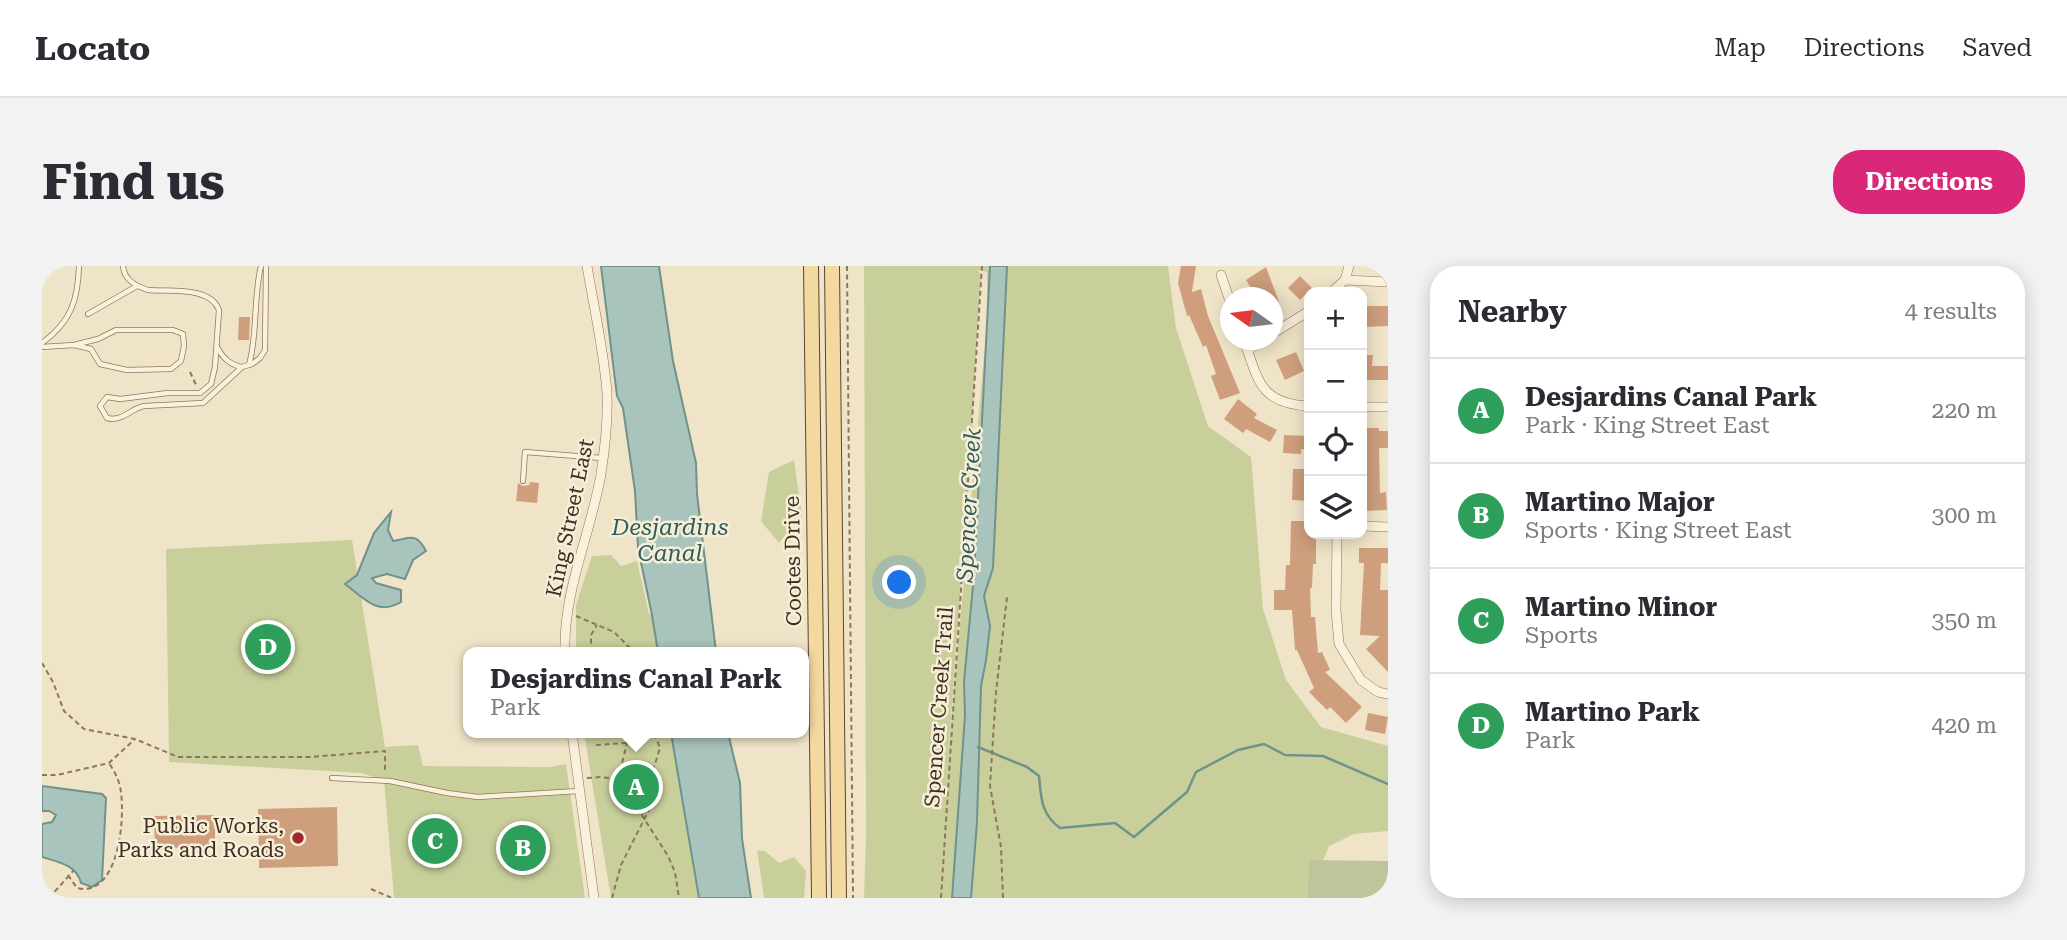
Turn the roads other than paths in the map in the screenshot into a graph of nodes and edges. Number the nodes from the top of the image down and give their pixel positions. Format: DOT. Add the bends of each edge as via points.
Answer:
graph roads {
  1 [pos="79,266"];
  2 [pos="123,266"];
  3 [pos="261,266"];
  4 [pos="266,266"];
  5 [pos="587,266"];
  6 [pos="811,266"];
  7 [pos="832,266"];
  8 [pos="1349,266"];
  9 [pos="1221,275"];
  10 [pos="1345,280"];
  11 [pos="1388,282"];
  12 [pos="137,286"];
  13 [pos="1225,287"];
  14 [pos="1337,287"];
  15 [pos="88,314"];
  16 [pos="1304,314"];
  17 [pos="1283,327"];
  18 [pos="42,345"];
  19 [pos="74,345"];
  20 [pos="217,346"];
  21 [pos="1247,350"];
  22 [pos="250,365"];
  23 [pos="242,367"];
  24 [pos="1304,406"];
  25 [pos="1367,407"];
  26 [pos="1388,407"];
  27 [pos="602,458"];
  28 [pos="523,481"];
  29 [pos="1367,526"];
  30 [pos="1388,527"];
  31 [pos="1338,539"];
  32 [pos="565,647"];
  33 [pos="1388,694"];
  34 [pos="573,738"];
  35 [pos="332,778"];
  36 [pos="580,790"];
  37 [pos="594,898"];
  38 [pos="819,898"];
  39 [pos="839,898"];
  1 -- 18 [label="lane" via="78,293 60,330"];
  2 -- 12 [label="lane" via="129,281"];
  3 -- 22 [label="lane"];
  4 -- 22 [label="lane" via="265,350"];
  5 -- 27 [label="street, King Street East" via="607,394"];
  6 -- 38 [label="main road, Cootes Drive"];
  7 -- 39 [label="main road, Cootes Drive"];
  8 -- 10 [label="street"];
  9 -- 13 [label="street"];
  10 -- 11 [label="street"];
  10 -- 14 [label="street"];
  12 -- 15 [label="lane"];
  12 -- 20 [label="lane" via="208,295 219,310"];
  16 -- 17 [label="street"];
  18 -- 19 [label="lane"];
  19 -- 19 [label="lane" via="91,349 100,364 127,370 171,369 181,361 184,346 183,334 142,329 116,330"];
  20 -- 23 [label="lane" via="232,365"];
  20 -- 23 [label="lane" via="211,384 197,394 107,397 100,406 107,418 114,420 144,406 203,403"];
  21 -- 24 [label="street" via="1257,381 1266,391 1279,400"];
  22 -- 23 [label="lane"];
  25 -- 26 [label="street"];
  27 -- 28 [label="lane" via="525,452"];
  27 -- 32 [label="street, King Street East" via="574,580"];
  29 -- 30 [label="street"];
  31 -- 33 [label="street" via="1339,644 1362,680"];
  34 -- 36 [label="street"];
  35 -- 36 [label="lane" via="384,780 484,797"];
  36 -- 37 [label="street"];
}
